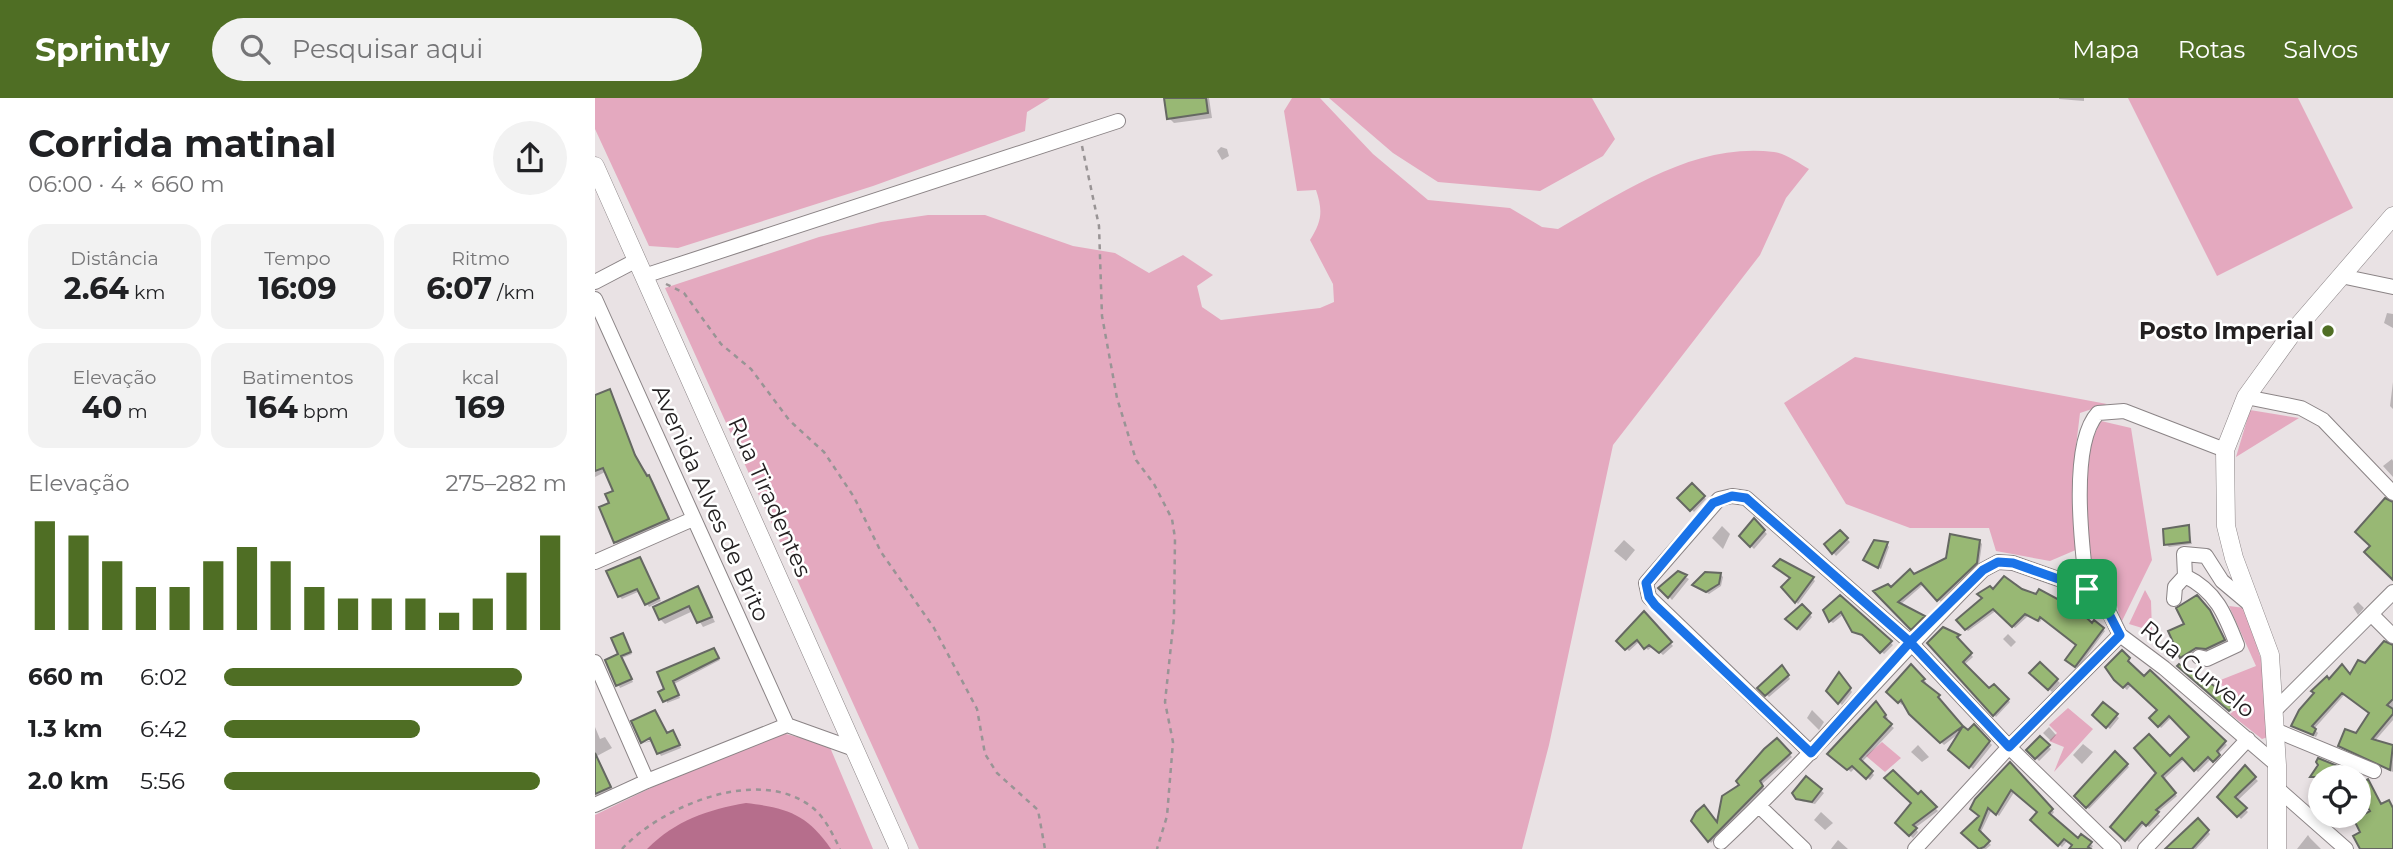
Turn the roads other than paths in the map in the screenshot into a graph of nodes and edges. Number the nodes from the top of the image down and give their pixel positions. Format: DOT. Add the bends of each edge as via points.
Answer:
graph roads {
  1 [pos="1118,121"];
  2 [pos="595,166"];
  3 [pos="2393,216"];
  4 [pos="644,276"];
  5 [pos="2341,276"];
  6 [pos="595,282"];
  7 [pos="2393,287"];
  8 [pos="595,299"];
  9 [pos="598,317"];
  10 [pos="2246,397"];
  11 [pos="2225,450"];
  12 [pos="2393,493"];
  13 [pos="692,519"];
  14 [pos="595,562"];
  15 [pos="2185,576"];
  16 [pos="2087,589"];
  17 [pos="2393,593"];
  18 [pos="2173,599"];
  19 [pos="2254,607"];
  20 [pos="2371,614"];
  21 [pos="2120,635"];
  22 [pos="2393,636"];
  23 [pos="1910,642"];
  24 [pos="2199,657"];
  25 [pos="595,662"];
  26 [pos="2274,711"];
  27 [pos="787,725"];
  28 [pos="2275,730"];
  29 [pos="2248,739"];
  30 [pos="2009,747"];
  31 [pos="854,749"];
  32 [pos="1811,753"];
  33 [pos="2277,765"];
  34 [pos="2374,771"];
  35 [pos="647,780"];
  36 [pos="2278,789"];
  37 [pos="595,805"];
  38 [pos="1759,806"];
  39 [pos="1721,842"];
  40 [pos="899,849"];
  41 [pos="1804,849"];
  42 [pos="1915,849"];
  43 [pos="2114,849"];
  44 [pos="2145,849"];
  45 [pos="2277,849"];
  46 [pos="2346,849"];
  1 -- 4 [label="street"];
  2 -- 4 [label="main road, Rua Tiradentes"];
  3 -- 5 [label="main road"];
  4 -- 6 [label="street"];
  4 -- 31 [label="main road, Rua Tiradentes"];
  5 -- 7 [label="street"];
  5 -- 10 [label="main road"];
  8 -- 9 [label="street, Avenida Alves de Brito"];
  9 -- 13 [label="street, Avenida Alves de Brito"];
  10 -- 11 [label="main road"];
  10 -- 12 [label="street" via="2301,408 2323,420"];
  11 -- 16 [label="street" via="2124,411 2098,413 2088,429 2080,485"];
  11 -- 19 [label="main road" via="2227,526"];
  13 -- 14 [label="street"];
  13 -- 27 [label="street, Avenida Alves de Brito"];
  15 -- 18 [label="street" via="2175,587"];
  15 -- 19 [label="street" via="2184,554 2206,556 2222,580"];
  15 -- 24 [label="street" via="2217,598 2237,645 2207,659"];
  16 -- 21 [label="street, Rua Curvelo" via="2106,608"];
  16 -- 23 [label="street, Rua Curvelo" via="1998,562 1983,570"];
  17 -- 20 [label="street"];
  19 -- 26 [label="main road" via="2270,655"];
  20 -- 22 [label="street"];
  20 -- 26 [label="street"];
  21 -- 29 [label="street, Rua Curvelo"];
  21 -- 30 [label="street"];
  23 -- 30 [label="street"];
  23 -- 32 [label="street"];
  23 -- 32 [label="street" via="1746,498 1732,496 1713,503 1646,583 1649,597"];
  25 -- 35 [label="street"];
  26 -- 28 [label="main road"];
  27 -- 31 [label="street"];
  27 -- 35 [label="street"];
  28 -- 33 [label="main road"];
  28 -- 34 [label="street"];
  29 -- 33 [label="street, Rua Curvelo"];
  29 -- 44 [label="street"];
  30 -- 42 [label="street"];
  30 -- 43 [label="street"];
  31 -- 40 [label="main road, Rua Tiradentes"];
  32 -- 38 [label="street"];
  33 -- 36 [label="main road"];
  35 -- 37 [label="street"];
  36 -- 45 [label="main road"];
  36 -- 46 [label="street"];
  38 -- 39 [label="street"];
  38 -- 41 [label="street"];
}
